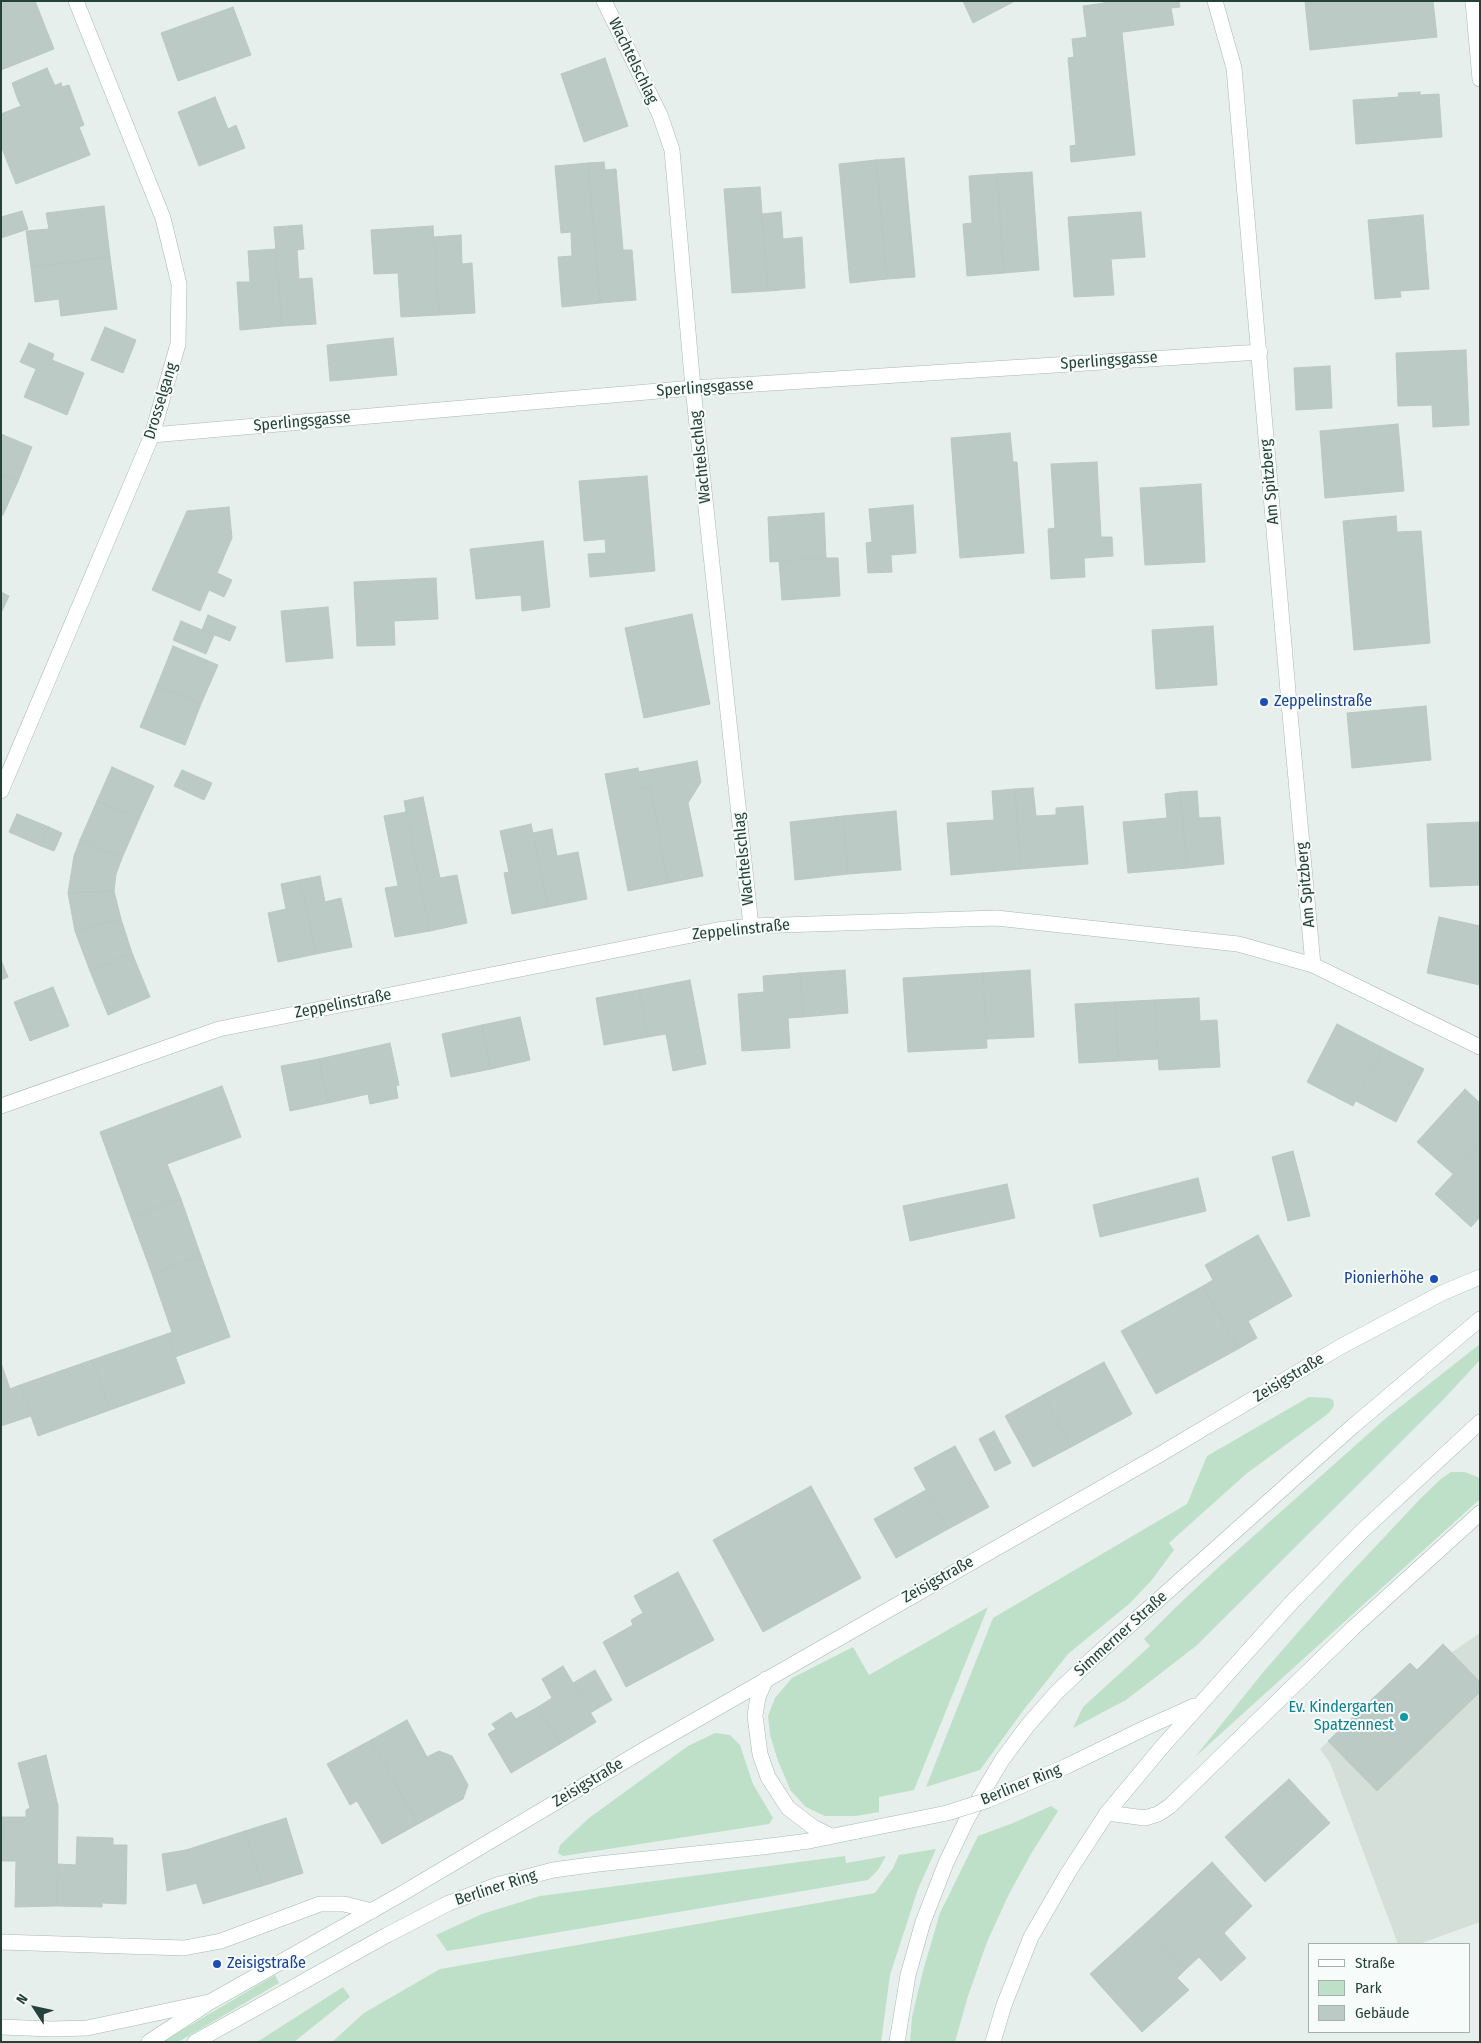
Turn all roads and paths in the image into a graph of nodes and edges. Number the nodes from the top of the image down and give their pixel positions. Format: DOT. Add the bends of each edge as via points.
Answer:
graph roads {
  1 [pos="76,1"];
  2 [pos="604,1"];
  3 [pos="1215,1"];
  4 [pos="1473,1"];
  5 [pos="1480,79"];
  6 [pos="1260,352"];
  7 [pos="693,388"];
  8 [pos="152,436"];
  9 [pos="1,791"];
  10 [pos="751,926"];
  11 [pos="1314,965"];
  12 [pos="1480,1047"];
  13 [pos="1,1106"];
  14 [pos="1480,1277"];
  15 [pos="1480,1319"];
  16 [pos="1480,1422"];
  17 [pos="1480,1513"];
  18 [pos="766,1679"];
  19 [pos="1200,1703"];
  20 [pos="1107,1813"];
  21 [pos="831,1836"];
  22 [pos="372,1911"];
  23 [pos="1,1942"];
  24 [pos="210,2002"];
  25 [pos="1,2027"];
  26 [pos="150,2042"];
  27 [pos="195,2042"];
  28 [pos="896,2042"];
  29 [pos="993,2042"];
  1 -- 8 [label="street, Drosselgang" via="163,218 179,284 178,344"];
  2 -- 7 [label="street, Wachtelschlag" via="660,114 672,150"];
  3 -- 6 [label="street, Am Spitzberg" via="1234,68"];
  4 -- 5 [label="street"];
  6 -- 7 [label="street, Sperlingsgasse"];
  6 -- 11 [label="street, Am Spitzberg"];
  7 -- 8 [label="street, Sperlingsgasse"];
  7 -- 10 [label="street, Wachtelschlag"];
  8 -- 9 [label="street, Drosselgang"];
  10 -- 11 [label="street, Zeppelinstraße" via="996,918 1238,944"];
  10 -- 13 [label="street, Zeppelinstraße" via="220,1029"];
  11 -- 12 [label="street, Zeppelinstraße"];
  14 -- 18 [label="street, Zeisigstraße" via="1442,1293 1340,1347"];
  15 -- 28 [label="street, Simmerner Straße" via="1353,1426 1100,1651 1028,1725 966,1819 946,1863 923,1922 908,1976"];
  16 -- 19 [label="street" via="1334,1559"];
  17 -- 20 [label="street" via="1353,1628 1170,1806 1146,1818"];
  18 -- 21 [label="street" via="758,1696 755,1716 760,1754 768,1777 788,1808"];
  18 -- 22 [label="street, Zeisigstraße"];
  19 -- 20 [label="street"];
  19 -- 21 [label="street, Berliner Ring, bridge" via="988,1800 947,1813"];
  20 -- 29 [label="street" via="1031,1937"];
  21 -- 27 [label="street, Berliner Ring" via="762,1847 553,1870 497,1884 449,1903 387,1935"];
  22 -- 23 [label="street" via="344,1904 320,1904 222,1941 184,1948"];
  22 -- 24 [label="street"];
  24 -- 25 [label="street" via="87,2028"];
  24 -- 26 [label="street"];
}
